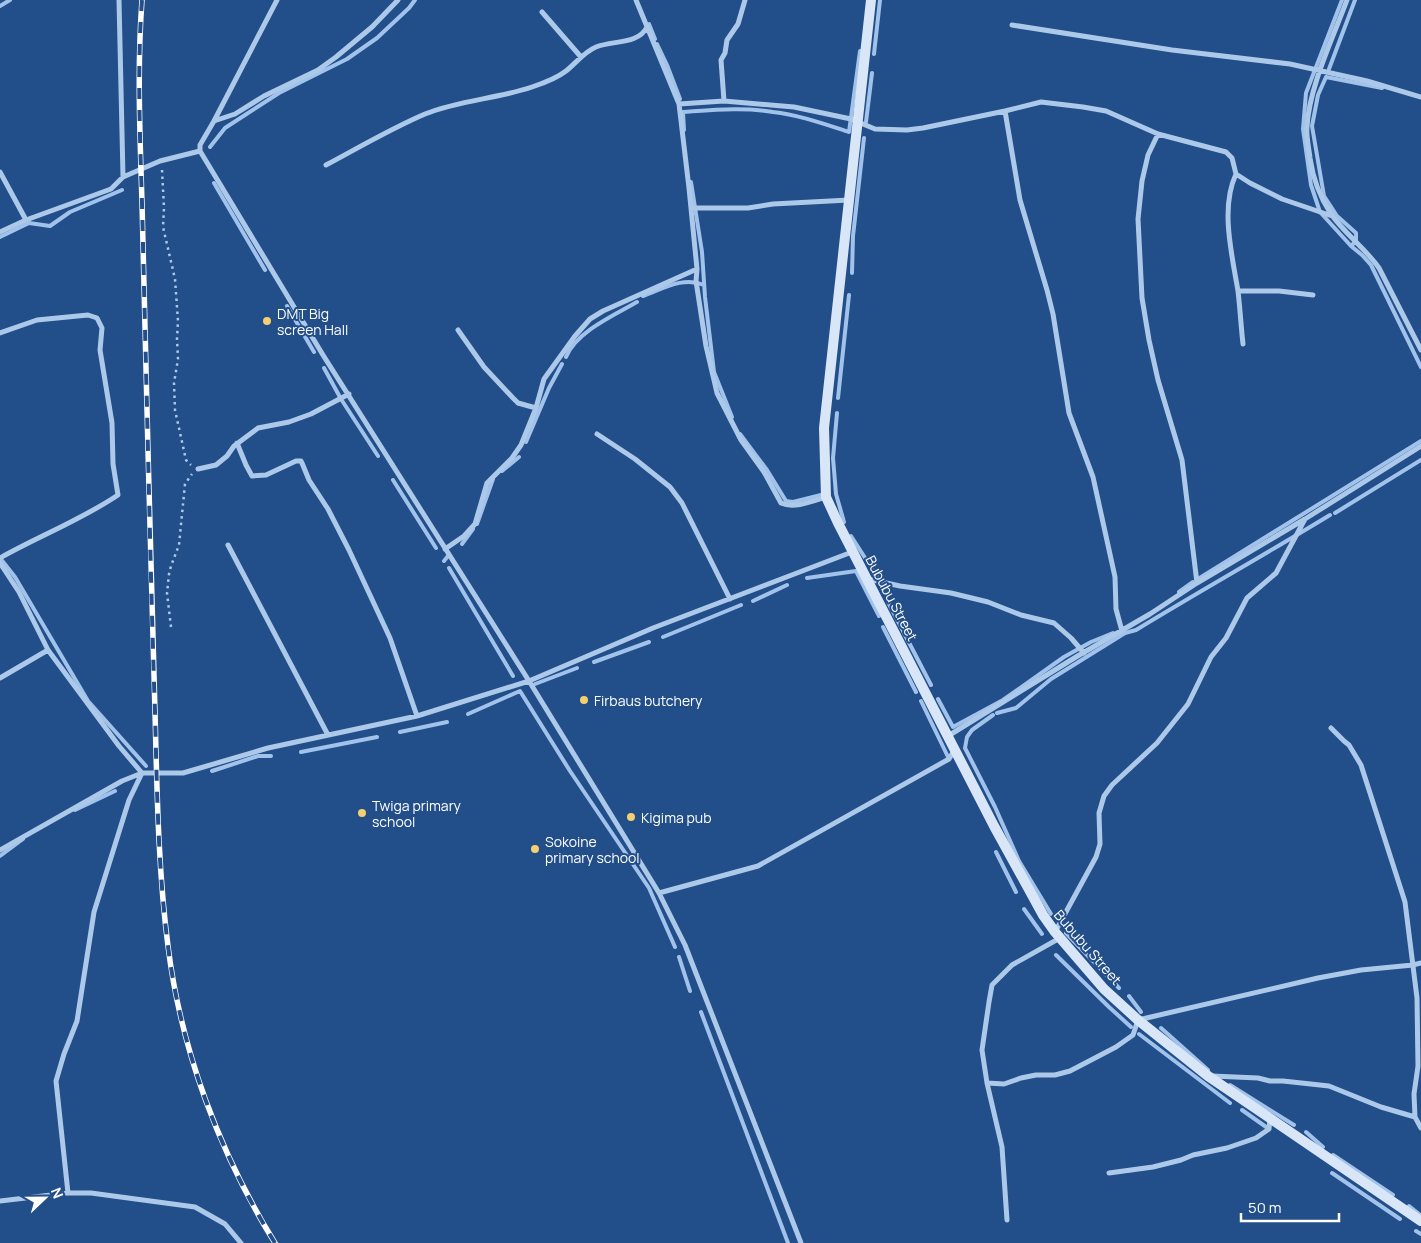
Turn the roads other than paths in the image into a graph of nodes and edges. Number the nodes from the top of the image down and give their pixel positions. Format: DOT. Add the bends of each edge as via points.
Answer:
graph roads {
  1 [pos="119,0"];
  2 [pos="277,0"];
  3 [pos="398,0"];
  4 [pos="636,0"];
  5 [pos="745,0"];
  6 [pos="871,0"];
  7 [pos="1347,0"];
  8 [pos="542,12"];
  9 [pos="1012,25"];
  10 [pos="647,27"];
  11 [pos="582,57"];
  12 [pos="1320,71"];
  13 [pos="1421,97"];
  14 [pos="724,101"];
  15 [pos="679,104"];
  16 [pos="1005,111"];
  17 [pos="214,121"];
  18 [pos="857,123"];
  19 [pos="1158,134"];
  20 [pos="200,151"];
  21 [pos="326,164"];
  22 [pos="0,172"];
  23 [pos="1236,174"];
  24 [pos="123,177"];
  25 [pos="849,200"];
  26 [pos="690,208"];
  27 [pos="1332,216"];
  28 [pos="26,220"];
  29 [pos="0,232"];
  30 [pos="697,269"];
  31 [pos="1238,291"];
  32 [pos="1313,295"];
  33 [pos="458,330"];
  34 [pos="0,333"];
  35 [pos="1243,344"];
  36 [pos="1421,350"];
  37 [pos="349,394"];
  38 [pos="536,408"];
  39 [pos="597,434"];
  40 [pos="237,443"];
  41 [pos="1421,446"];
  42 [pos="198,469"];
  43 [pos="826,496"];
  44 [pos="1305,519"];
  45 [pos="228,546"];
  46 [pos="445,549"];
  47 [pos="852,552"];
  48 [pos="0,558"];
  49 [pos="0,564"];
  50 [pos="867,579"];
  51 [pos="1196,583"];
  52 [pos="730,598"];
  53 [pos="1122,632"];
  54 [pos="48,650"];
  55 [pos="1084,653"];
  56 [pos="0,678"];
  57 [pos="528,681"];
  58 [pos="417,716"];
  59 [pos="1331,728"];
  60 [pos="328,734"];
  61 [pos="948,736"];
  62 [pos="955,749"];
  63 [pos="142,773"];
  64 [pos="0,850"];
  65 [pos="659,893"];
  66 [pos="1057,935"];
  67 [pos="1421,963"];
  68 [pos="1414,965"];
  69 [pos="1138,1020"];
  70 [pos="1208,1076"];
  71 [pos="987,1083"];
  72 [pos="1415,1117"];
  73 [pos="1270,1118"];
  74 [pos="1421,1128"];
  75 [pos="1109,1173"];
  76 [pos="68,1193"];
  77 [pos="0,1201"];
  78 [pos="1007,1220"];
  79 [pos="1421,1221"];
  80 [pos="241,1243"];
  81 [pos="800,1243"];
  1 -- 24 [label="street"];
  2 -- 17 [label="street"];
  3 -- 17 [label="street" via="372,27 318,70 235,114"];
  4 -- 10 [label="street"];
  5 -- 14 [label="street" via="721,60"];
  6 -- 18 [label="street"];
  7 -- 12 [label="street"];
  8 -- 11 [label="street"];
  9 -- 12 [label="street"];
  10 -- 11 [label="street" via="637,37 598,47"];
  10 -- 15 [label="street"];
  11 -- 21 [label="street" via="565,72 545,82 426,114"];
  12 -- 13 [label="street"];
  12 -- 27 [label="street" via="1306,129 1313,178"];
  14 -- 15 [label="street"];
  14 -- 18 [label="street" via="794,107 852,119"];
  15 -- 26 [label="street"];
  16 -- 18 [label="street" via="907,130 875,129"];
  16 -- 19 [label="street" via="1042,102 1083,107 1106,112"];
  16 -- 53 [label="street" via="1020,200 1053,314 1069,413 1093,477 1115,577 1116,609"];
  17 -- 20 [label="street" via="200,145"];
  18 -- 25 [label="street"];
  19 -- 23 [label="street" via="1226,152 1232,158"];
  19 -- 51 [label="street" via="1148,155 1138,219 1142,298 1156,372 1182,460"];
  20 -- 24 [label="street"];
  20 -- 37 [label="street"];
  22 -- 28 [label="street"];
  23 -- 27 [label="street" via="1282,199"];
  23 -- 31 [label="street" via="1229,211"];
  24 -- 28 [label="street" via="111,190"];
  25 -- 26 [label="street" via="748,208"];
  25 -- 43 [label="street" via="824,428"];
  26 -- 30 [label="street"];
  27 -- 36 [label="street" via="1379,268"];
  28 -- 29 [label="street"];
  30 -- 38 [label="street" via="627,299 590,320 574,336 544,379"];
  30 -- 43 [label="street" via="706,346 718,393 737,432 781,503 787,506 809,503"];
  31 -- 32 [label="street" via="1279,290"];
  31 -- 35 [label="street"];
  33 -- 38 [label="street" via="484,367 518,403"];
  34 -- 48 [label="street" via="37,320 88,315 97,318 102,328 100,350 112,423 118,494 96,509"];
  37 -- 40 [label="street" via="311,414 258,428"];
  37 -- 46 [label="street"];
  38 -- 46 [label="street" via="517,452 487,483 475,524"];
  39 -- 52 [label="street" via="670,487 682,503"];
  40 -- 42 [label="street" via="216,465"];
  40 -- 58 [label="street" via="252,476 266,475 301,461 349,550 390,638"];
  41 -- 44 [label="street"];
  43 -- 47 [label="street, Bububu Street"];
  44 -- 51 [label="street"];
  44 -- 66 [label="street" via="1276,573 1246,598 1188,704 1157,743 1104,796 1099,813 1100,844 1096,857"];
  45 -- 60 [label="street"];
  46 -- 57 [label="street"];
  47 -- 50 [label="street, Bububu Street"];
  47 -- 52 [label="street"];
  49 -- 54 [label="street" via="19,592"];
  50 -- 55 [label="street" via="951,593 1054,623"];
  50 -- 61 [label="street, Bububu Street"];
  51 -- 53 [label="street"];
  52 -- 57 [label="street"];
  53 -- 55 [label="street"];
  54 -- 56 [label="street"];
  54 -- 63 [label="street"];
  55 -- 61 [label="street"];
  57 -- 58 [label="street"];
  57 -- 65 [label="street"];
  58 -- 60 [label="street"];
  59 -- 68 [label="street" via="1349,745 1364,774 1405,902"];
  60 -- 63 [label="street" via="183,772"];
  61 -- 62 [label="street, Bububu Street"];
  62 -- 65 [label="street" via="949,759 758,866"];
  62 -- 66 [label="street, Bububu Street" via="1019,872"];
  63 -- 64 [label="street" via="122,781"];
  63 -- 76 [label="street" via="129,800 94,912 77,1021 56,1081"];
  65 -- 81 [label="street" via="685,945"];
  66 -- 69 [label="street, Bububu Street" via="1104,989"];
  66 -- 71 [label="street" via="1012,965 992,985 982,1050"];
  67 -- 68 [label="street"];
  68 -- 69 [label="street" via="1318,978"];
  68 -- 72 [label="street" via="1418,1066"];
  69 -- 70 [label="street, Bububu Street"];
  69 -- 71 [label="street" via="1133,1035 1070,1071 1036,1075 1004,1084"];
  70 -- 72 [label="street" via="1329,1086"];
  70 -- 73 [label="street, Bububu Street"];
  71 -- 78 [label="street" via="1002,1147"];
  72 -- 74 [label="street"];
  73 -- 75 [label="street" via="1269,1129 1256,1138 1153,1167"];
  73 -- 79 [label="street, Bububu Street"];
  76 -- 77 [label="street"];
  76 -- 80 [label="street" via="91,1193 195,1207 225,1224"];
}
